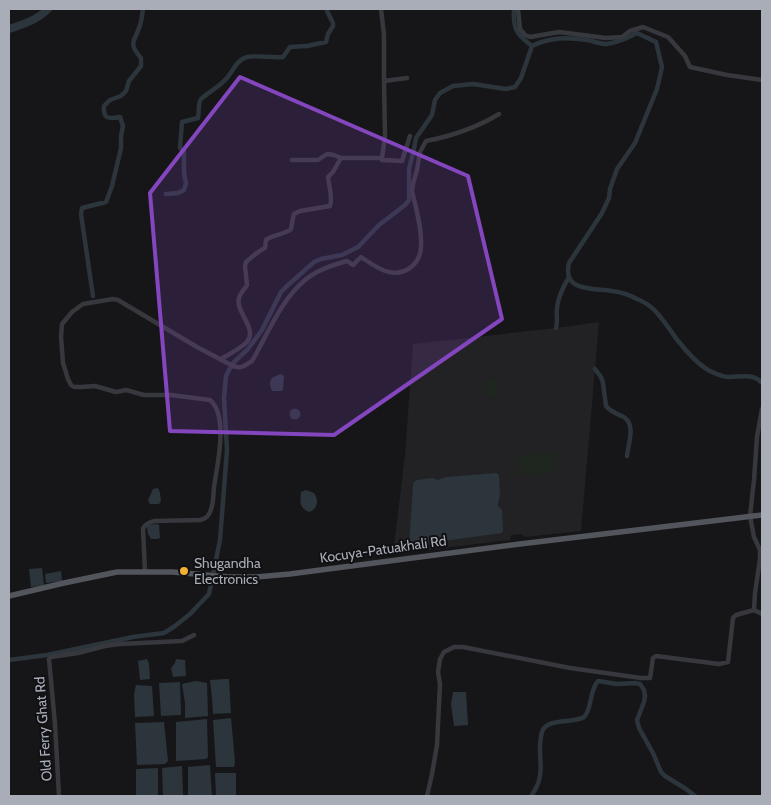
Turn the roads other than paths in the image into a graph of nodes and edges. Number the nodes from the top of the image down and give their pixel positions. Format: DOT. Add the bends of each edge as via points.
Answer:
graph roads {
  1 [pos="380,9"];
  2 [pos="518,9"];
  3 [pos="407,78"];
  4 [pos="762,80"];
  5 [pos="384,81"];
  6 [pos="499,114"];
  7 [pos="410,136"];
  8 [pos="341,158"];
  9 [pos="382,158"];
  10 [pos="292,160"];
  11 [pos="223,360"];
  12 [pos="762,409"];
  13 [pos="760,427"];
  14 [pos="762,515"];
  15 [pos="750,516"];
  16 [pos="146,571"];
  17 [pos="9,596"];
  18 [pos="754,610"];
  19 [pos="762,614"];
  20 [pos="194,635"];
  21 [pos="59,796"];
  22 [pos="427,796"];
  1 -- 5 [label="street" via="384,35"];
  2 -- 4 [label="street" via="520,29 530,37 558,32 622,37 642,27 668,37 686,56 690,67"];
  3 -- 5 [label="street"];
  5 -- 9 [label="street"];
  6 -- 11 [label="street" via="465,131 426,141 420,152 412,191 421,245 419,259 411,267 401,272 390,272 362,257 353,265 347,261 327,267 306,280 288,298 252,361 239,368"];
  7 -- 9 [label="street" via="402,160"];
  8 -- 9 [label="street"];
  8 -- 10 [label="street" via="327,154 318,160"];
  8 -- 11 [label="street" via="328,177 331,205 294,214 291,229 271,236 266,240 265,248 246,262 247,285 238,304 250,336 242,347"];
  11 -- 16 [label="street" via="118,300 83,304 62,324 64,363 74,387 95,386 116,392 126,390 144,395 199,398 210,400 215,405 220,427 220,455 210,513 200,520 155,521 144,526"];
  12 -- 13 [label="street"];
  13 -- 15 [label="street"];
  14 -- 15 [label="main road, Kocuya-Patuakhali Rd"];
  15 -- 16 [label="main road, Kocuya-Patuakhali Rd" via="290,574 256,577"];
  15 -- 18 [label="street" via="760,550"];
  16 -- 17 [label="main road, Kocuya-Patuakhali Rd" via="117,572"];
  18 -- 19 [label="street"];
  18 -- 22 [label="street" via="734,618 728,662 719,664 656,656 650,678 570,668 463,646 444,652 438,672 437,745"];
  20 -- 21 [label="street, Old Ferry Ghat Rd" via="182,641 120,644 50,657"];
}
